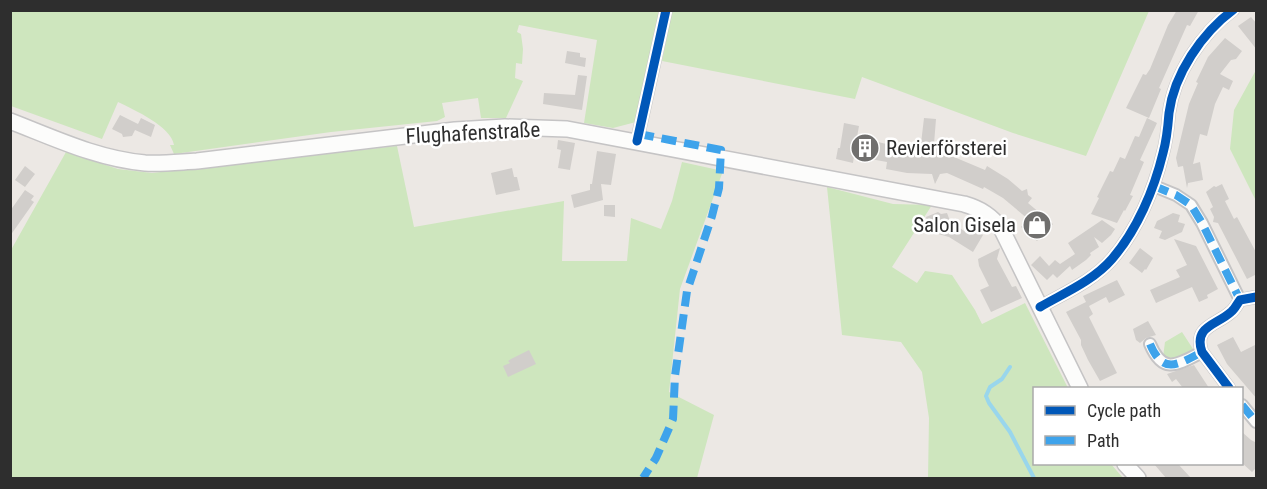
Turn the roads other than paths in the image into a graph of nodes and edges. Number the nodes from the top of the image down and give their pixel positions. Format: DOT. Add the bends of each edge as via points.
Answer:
graph roads {
  1 [pos="666,10"];
  2 [pos="1233,10"];
  3 [pos="10,121"];
  4 [pos="637,141"];
  5 [pos="1154,186"];
  6 [pos="1257,297"];
  7 [pos="1240,300"];
  8 [pos="1040,307"];
  9 [pos="1150,344"];
  10 [pos="1202,352"];
  11 [pos="1080,387"];
  12 [pos="1228,387"];
  13 [pos="1243,406"];
  14 [pos="1257,422"];
  15 [pos="1126,465"];
  16 [pos="1138,478"];
  1 -- 4 [label="street"];
  2 -- 5 [label="street" via="1197,48 1177,84"];
  3 -- 4 [label="main road, Flughafenstraße" via="97,153 155,163 505,127 567,129"];
  4 -- 8 [label="main road, Flughafenstraße" via="976,207 1002,230"];
  5 -- 7 [label="street" via="1184,199 1197,213"];
  5 -- 8 [label="street" via="1134,227 1112,259 1097,273"];
  6 -- 7 [label="street"];
  7 -- 10 [label="street" via="1230,314 1203,330"];
  8 -- 11 [label="main road, Flughafenstraße"];
  9 -- 10 [label="street" via="1160,362 1168,365"];
  10 -- 12 [label="street"];
  13 -- 14 [label="street"];
  15 -- 16 [label="main road"];
}
